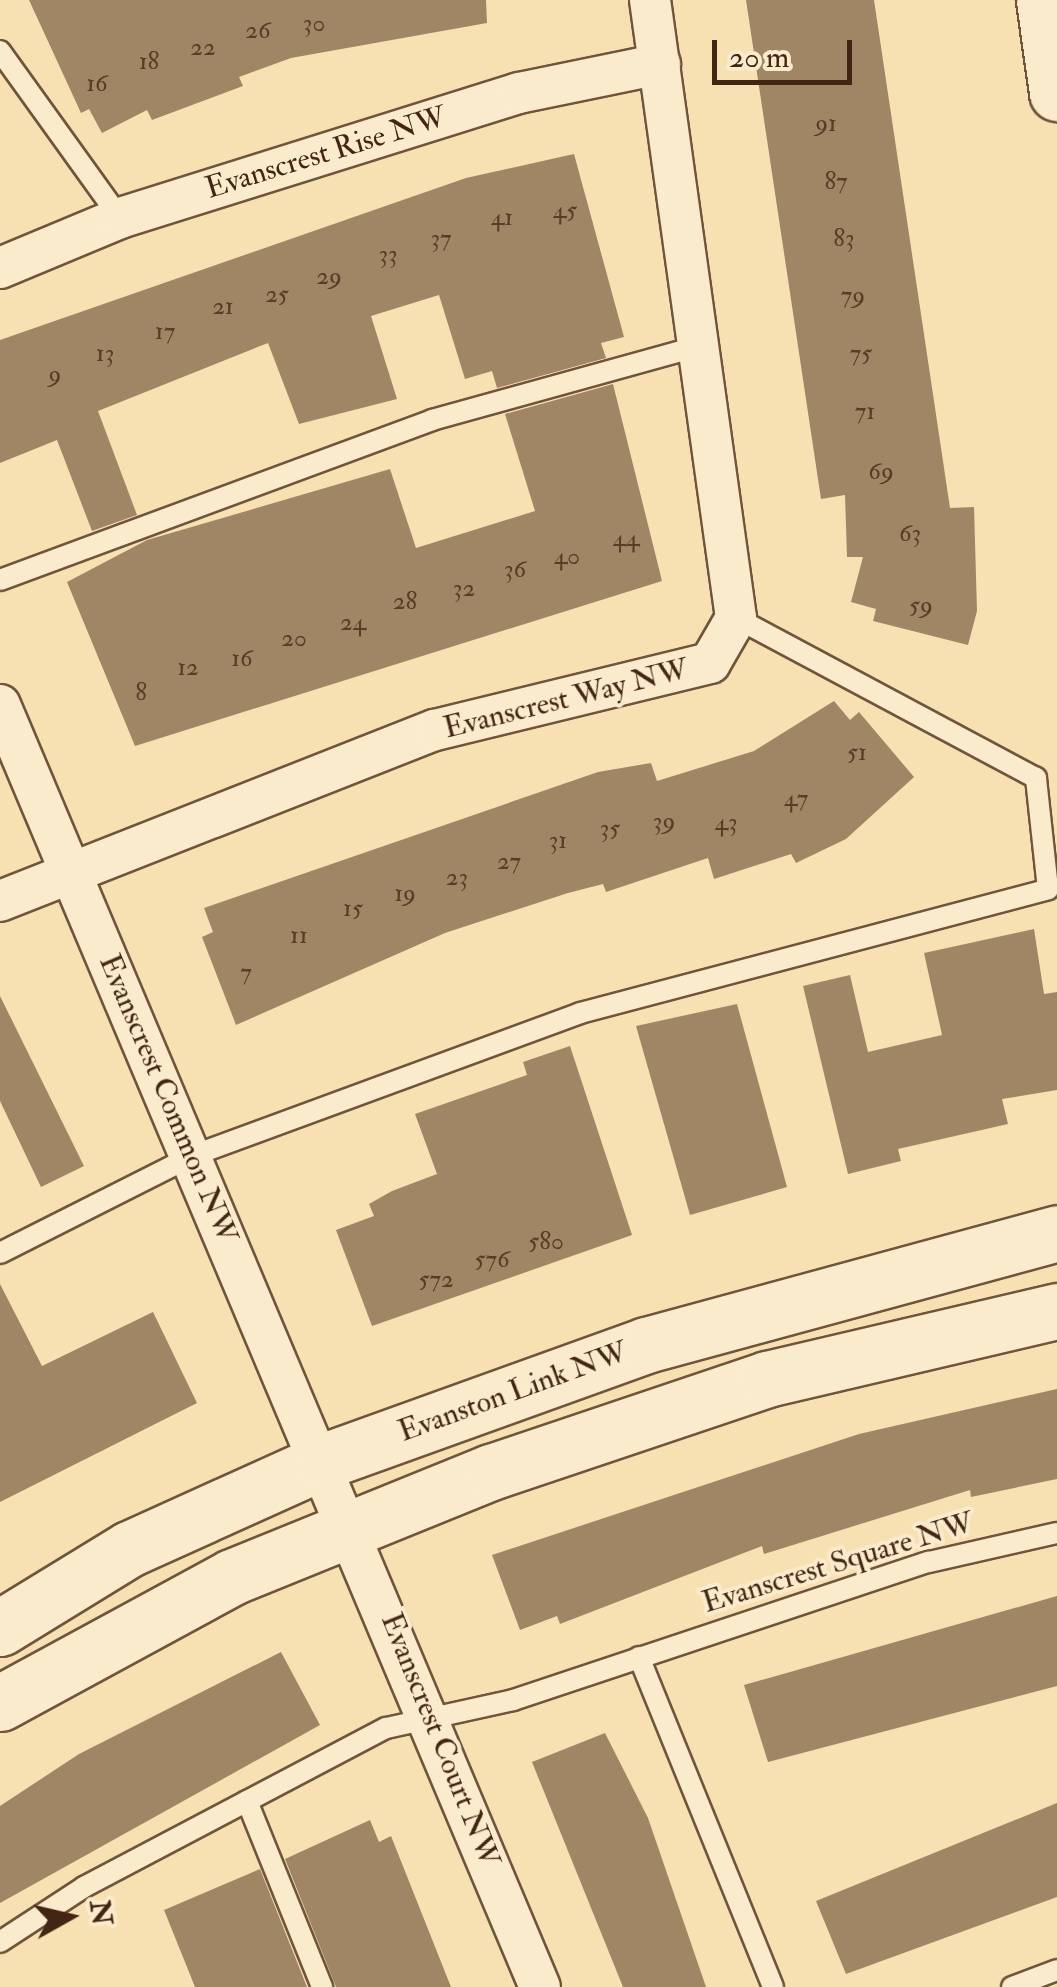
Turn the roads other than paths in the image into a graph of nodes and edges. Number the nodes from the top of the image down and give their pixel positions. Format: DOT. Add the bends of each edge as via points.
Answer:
graph roads {
  1 [pos="650,0"];
  2 [pos="1044,0"];
  3 [pos="0,52"];
  4 [pos="660,64"];
  5 [pos="1057,94"];
  6 [pos="120,218"];
  7 [pos="0,268"];
  8 [pos="699,346"];
  9 [pos="0,580"];
  10 [pos="736,618"];
  11 [pos="0,705"];
  12 [pos="72,871"];
  13 [pos="0,901"];
  14 [pos="192,1156"];
  15 [pos="1057,1233"];
  16 [pos="0,1253"];
  17 [pos="1057,1312"];
  18 [pos="338,1494"];
  19 [pos="1057,1533"];
  20 [pos="0,1628"];
  21 [pos="639,1656"];
  22 [pos="0,1703"];
  23 [pos="432,1718"];
  24 [pos="247,1801"];
  25 [pos="0,1942"];
  26 [pos="1057,1970"];
  27 [pos="322,1987"];
  28 [pos="540,1987"];
  29 [pos="773,1987"];
  30 [pos="1012,1987"];
  1 -- 4 [label="street"];
  2 -- 5 [label="street"];
  3 -- 6 [label="lane"];
  4 -- 6 [label="street, Evanscrest Rise NW" via="519,93"];
  4 -- 8 [label="street"];
  6 -- 7 [label="street, Evanscrest Rise NW"];
  8 -- 9 [label="lane" via="432,420"];
  8 -- 10 [label="street"];
  10 -- 12 [label="street, Evanscrest Way NW" via="710,664 435,730"];
  10 -- 14 [label="lane" via="1036,778 1048,889 580,1013"];
  11 -- 12 [label="street, Evanscrest Common NW"];
  12 -- 13 [label="street, Evanscrest Way NW"];
  12 -- 14 [label="street, Evanscrest Common NW"];
  14 -- 16 [label="lane"];
  14 -- 18 [label="street, Evanscrest Common NW"];
  15 -- 18 [label="street, Evanston Link NW" via="646,1344"];
  17 -- 18 [label="street, Evanston Link NW" via="767,1380"];
  18 -- 20 [label="street, Evanston Link NW" via="129,1548"];
  18 -- 22 [label="street, Evanston Link NW" via="232,1577"];
  18 -- 23 [label="street, Evanscrest Court NW"];
  19 -- 21 [label="lane, Evanscrest Square NW" via="929,1562"];
  21 -- 23 [label="lane, Evanscrest Square NW"];
  21 -- 29 [label="lane"];
  23 -- 24 [label="lane, Evanscrest Square NW" via="386,1728"];
  23 -- 28 [label="street, Evanscrest Court NW"];
  24 -- 25 [label="lane, Evanscrest Square NW"];
  24 -- 27 [label="lane"];
  26 -- 30 [label="lane"];
}
